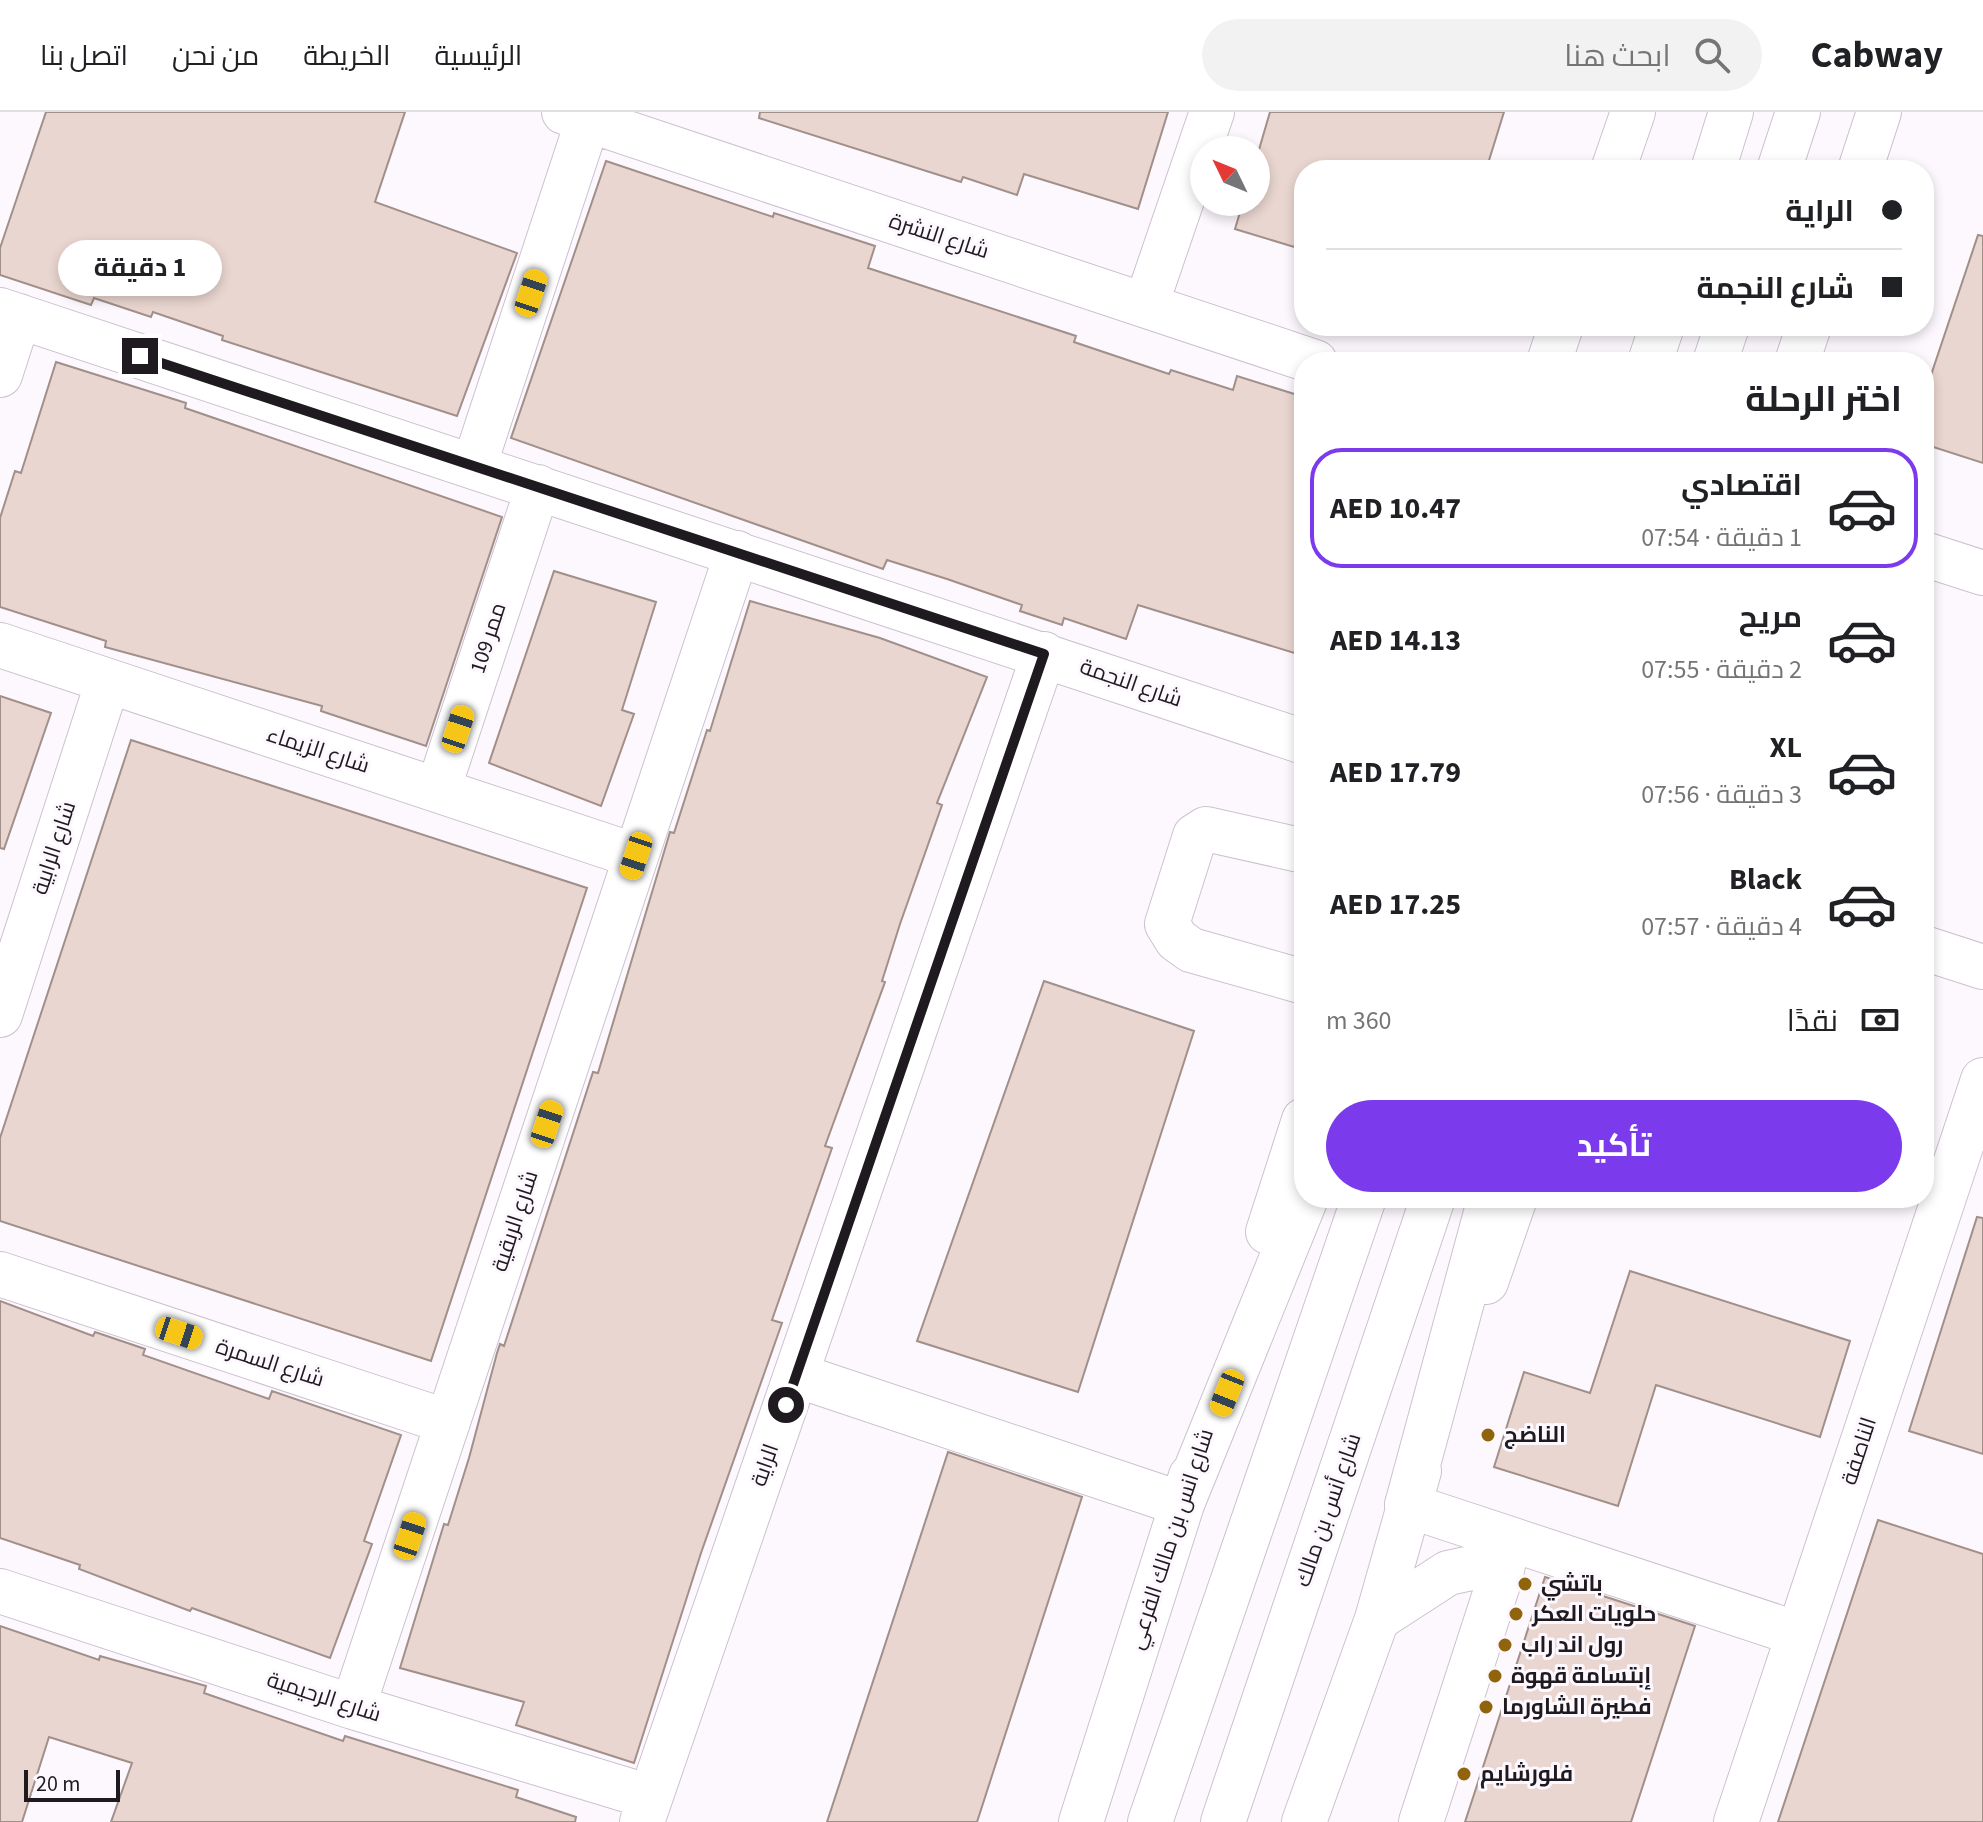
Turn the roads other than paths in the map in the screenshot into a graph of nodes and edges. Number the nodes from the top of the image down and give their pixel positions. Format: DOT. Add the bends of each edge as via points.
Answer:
graph roads {
  1 [pos="1212,112"];
  2 [pos="1633,112"];
  3 [pos="1731,112"];
  4 [pos="1798,112"];
  5 [pos="1879,112"];
  6 [pos="576,116"];
  7 [pos="1616,160"];
  8 [pos="1716,160"];
  9 [pos="1782,160"];
  10 [pos="1863,160"];
  11 [pos="1146,305"];
  12 [pos="10,313"];
  13 [pos="1294,355"];
  14 [pos="0,375"];
  15 [pos="474,466"];
  16 [pos="538,487"];
  17 [pos="737,553"];
  18 [pos="1934,557"];
  19 [pos="1983,573"];
  20 [pos="0,645"];
  21 [pos="1044,654"];
  22 [pos="108,681"];
  23 [pos="1294,739"];
  24 [pos="438,790"];
  25 [pos="1294,849"];
  26 [pos="636,856"];
  27 [pos="1934,951"];
  28 [pos="1983,967"];
  29 [pos="1294,979"];
  30 [pos="0,1015"];
  31 [pos="1983,1080"];
  32 [pos="1294,1151"];
  33 [pos="1968,1173"];
  34 [pos="1302,1208"];
  35 [pos="1361,1208"];
  36 [pos="1430,1208"];
  37 [pos="1487,1208"];
  38 [pos="1511,1208"];
  39 [pos="0,1274"];
  40 [pos="796,1375"];
  41 [pos="448,1422"];
  42 [pos="1182,1504"];
  43 [pos="1407,1505"];
  44 [pos="1505,1557"];
  45 [pos="0,1591"];
  46 [pos="1377,1619"];
  47 [pos="1798,1634"];
  48 [pos="353,1707"];
  49 [pos="646,1810"];
  50 [pos="1081,1822"];
  51 [pos="1150,1822"];
  52 [pos="1223,1822"];
  53 [pos="1304,1822"];
  54 [pos="1421,1822"];
  55 [pos="1736,1822"];
  1 -- 11 [label="street"];
  2 -- 7 [label="street"];
  3 -- 8 [label="street"];
  4 -- 9 [label="street"];
  5 -- 10 [label="street"];
  6 -- 11 [label="street, شارع النشرة"];
  6 -- 15 [label="street"];
  11 -- 13 [label="street, شارع النشرة"];
  12 -- 14 [label="street"];
  12 -- 15 [label="street, شارع النجمة"];
  15 -- 16 [label="street, شارع النجمة"];
  16 -- 17 [label="street, شارع النجمة"];
  16 -- 24 [label="street, ممر 109"];
  17 -- 21 [label="street, شارع النجمة"];
  17 -- 26 [label="street, شارع الربقية"];
  18 -- 19 [label="street"];
  20 -- 22 [label="street, شارع الزيماء"];
  21 -- 23 [label="street, شارع النجمة"];
  21 -- 40 [label="street, الراية"];
  22 -- 24 [label="street, شارع الزيماء"];
  22 -- 30 [label="street, شارع الرابية"];
  24 -- 26 [label="street, شارع الزيماء"];
  25 -- 29 [label="street" via="1206,829 1195,836 1167,924 1191,950"];
  26 -- 41 [label="street, شارع الربقية"];
  27 -- 28 [label="street"];
  31 -- 33 [label="street, الناصفة"];
  32 -- 42 [label="street, شارع انس بن مالك الفرعي"];
  33 -- 47 [label="street, الناصفة"];
  34 -- 42 [label="street"];
  35 -- 51 [label="street"];
  36 -- 52 [label="street, شارع أنس بن مالك"];
  37 -- 43 [label="street"];
  38 -- 43 [label="street"];
  39 -- 41 [label="street, شارع السمرة"];
  40 -- 42 [label="street"];
  40 -- 49 [label="street, الراية"];
  41 -- 48 [label="street, شارع الربقية"];
  42 -- 50 [label="street, شارع انس بن مالك الفرعي"];
  43 -- 44 [label="street"];
  43 -- 46 [label="street"];
  44 -- 46 [label="street" via="1448,1573"];
  44 -- 47 [label="street"];
  44 -- 54 [label="street"];
  45 -- 48 [label="street, شارع الرحيمية"];
  46 -- 53 [label="street"];
  47 -- 55 [label="street, الناصفة"];
  48 -- 49 [label="street, شارع الرحيمية"];
}
